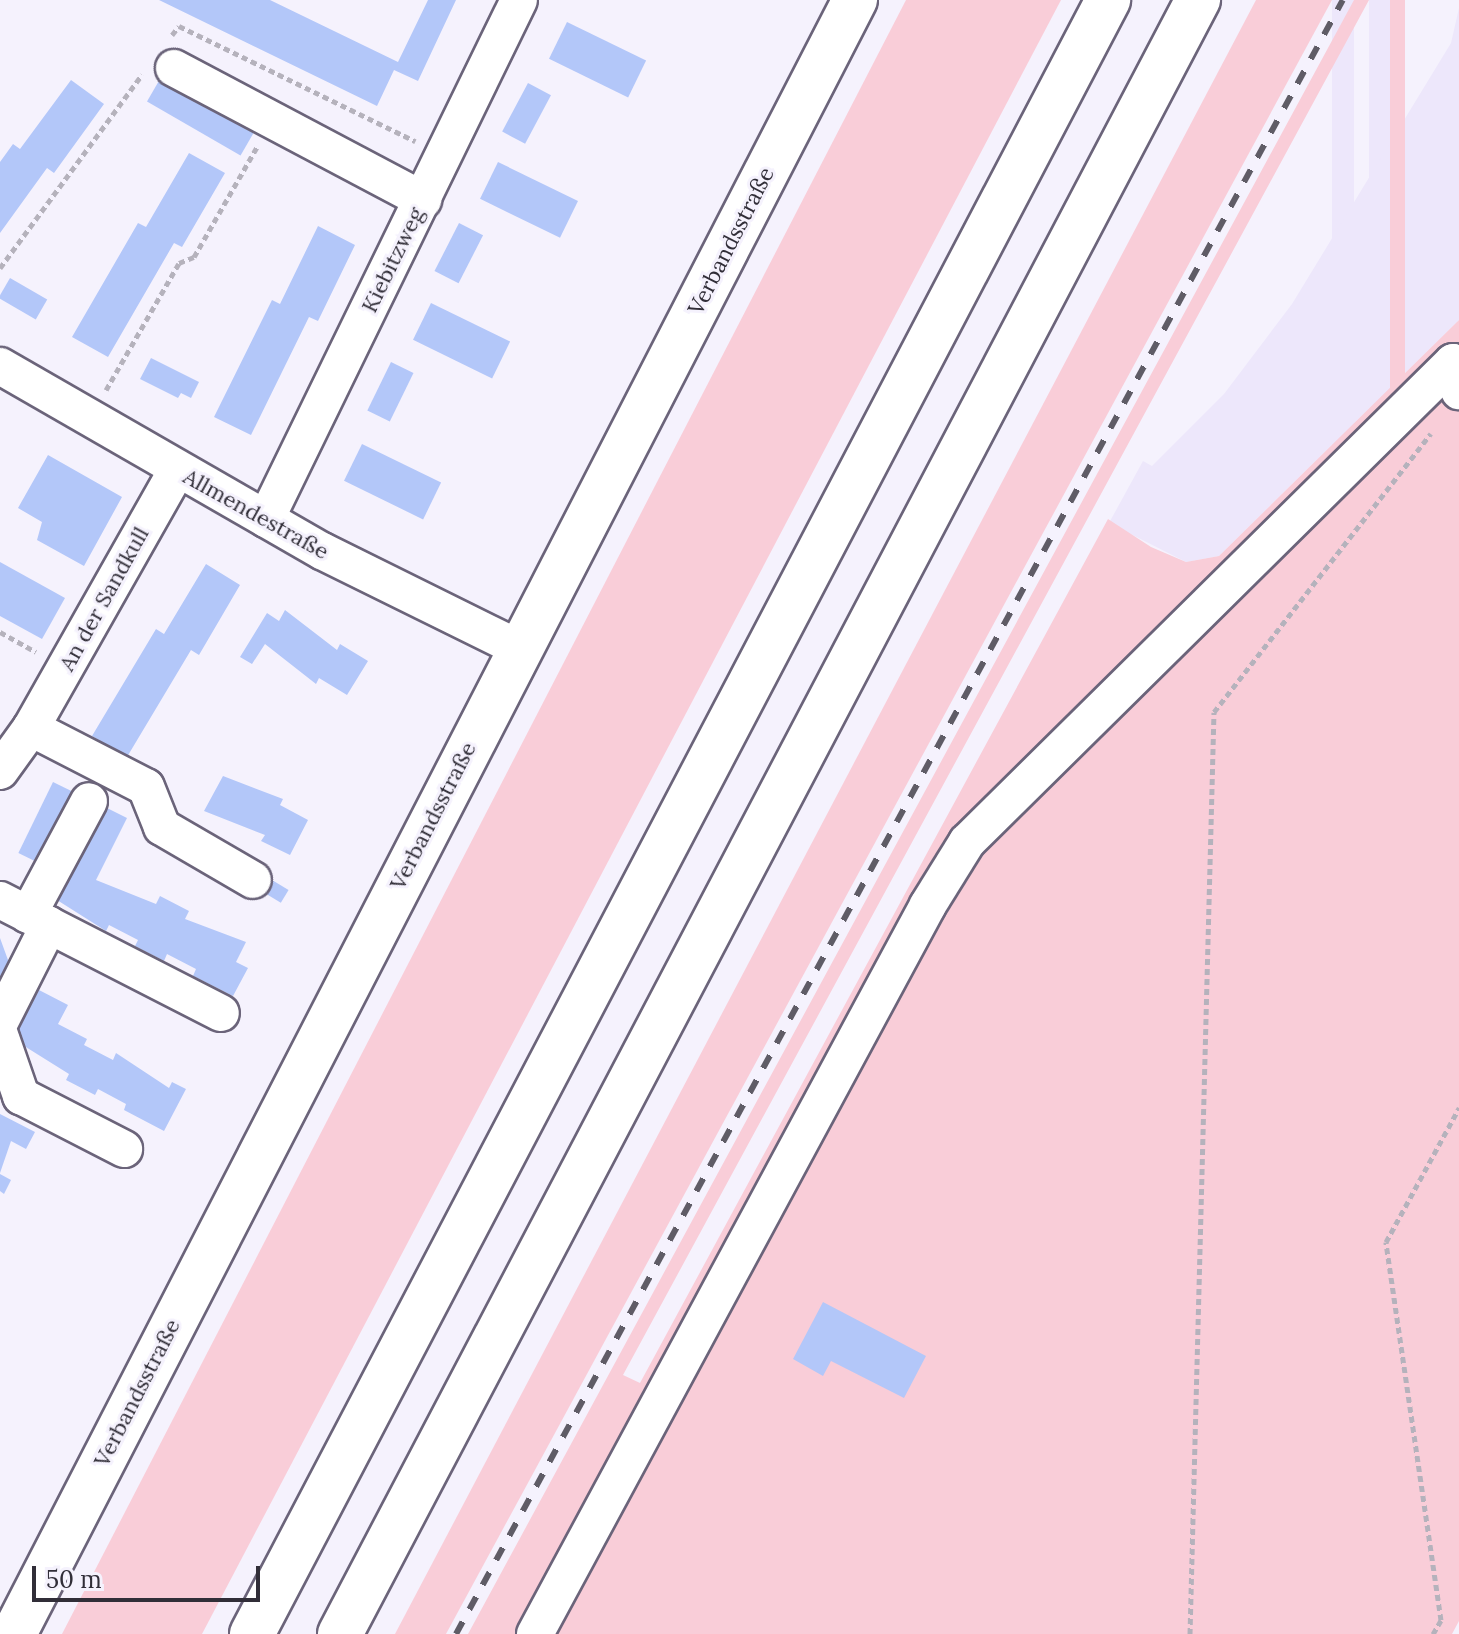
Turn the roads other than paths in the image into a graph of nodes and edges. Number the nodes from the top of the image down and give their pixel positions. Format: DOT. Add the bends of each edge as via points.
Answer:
graph roads {
  1 [pos="519,0"];
  2 [pos="855,0"];
  3 [pos="1108,0"];
  4 [pos="1198,0"];
  5 [pos="174,68"];
  6 [pos="423,200"];
  7 [pos="0,366"];
  8 [pos="1459,391"];
  9 [pos="177,470"];
  10 [pos="266,519"];
  11 [pos="520,649"];
  12 [pos="31,728"];
  13 [pos="0,771"];
  14 [pos="89,801"];
  15 [pos="253,880"];
  16 [pos="26,913"];
  17 [pos="221,1013"];
  18 [pos="0,1022"];
  19 [pos="0,1035"];
  20 [pos="124,1149"];
  21 [pos="14,1634"];
  22 [pos="252,1634"];
  23 [pos="340,1634"];
  24 [pos="535,1634"];
  1 -- 6 [label="street, Kiebitzweg"];
  2 -- 11 [label="main road, Verbandsstraße"];
  3 -- 22 [label="main road"];
  4 -- 23 [label="main road"];
  5 -- 6 [label="street"];
  6 -- 10 [label="street, Kiebitzweg"];
  7 -- 9 [label="street, Allmendestraße"];
  8 -- 24 [label="street" via="1453,362 967,842 928,905"];
  9 -- 10 [label="street, Allmendestraße"];
  9 -- 12 [label="street, An der Sandkull"];
  10 -- 11 [label="street, Allmendestraße"];
  11 -- 21 [label="main road, Verbandsstraße"];
  12 -- 13 [label="street, An der Sandkull"];
  12 -- 15 [label="street" via="146,787 162,827"];
  14 -- 16 [label="street"];
  16 -- 17 [label="street"];
  16 -- 18 [label="street"];
  19 -- 20 [label="street" via="21,1096"];
}
